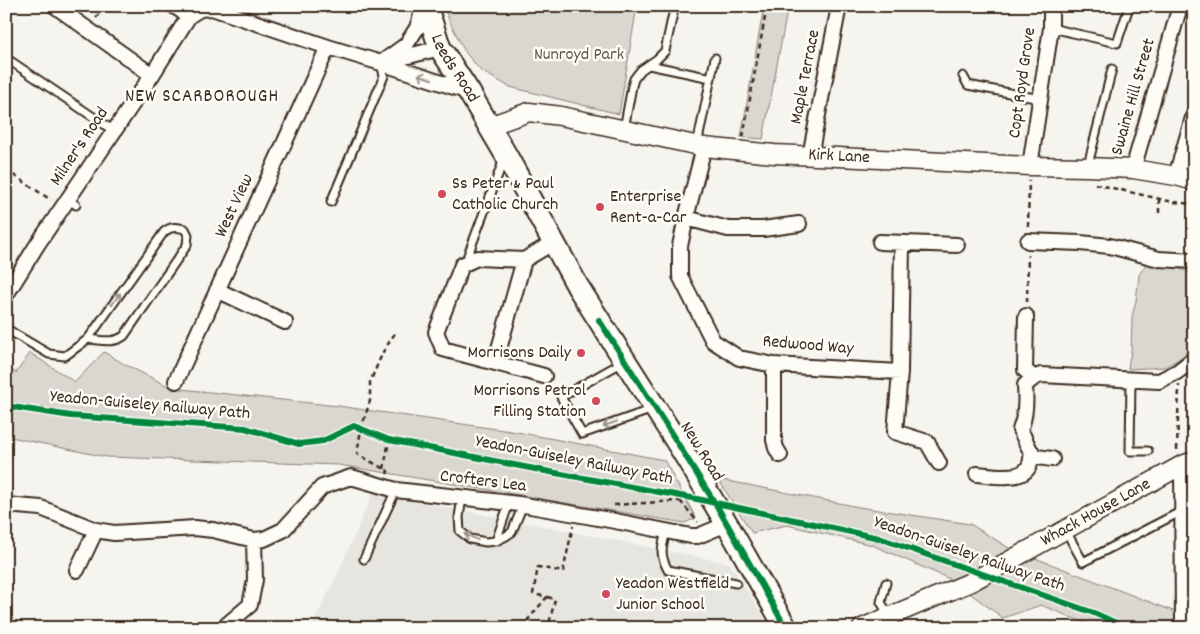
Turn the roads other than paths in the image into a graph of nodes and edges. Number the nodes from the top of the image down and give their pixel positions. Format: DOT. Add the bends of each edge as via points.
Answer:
graph roads {
  1 [pos="55,6"];
  2 [pos="174,6"];
  3 [pos="425,6"];
  4 [pos="839,6"];
  5 [pos="1051,6"];
  6 [pos="1128,6"];
  7 [pos="1180,6"];
  8 [pos="674,9"];
  9 [pos="241,12"];
  10 [pos="190,16"];
  11 [pos="1051,28"];
  12 [pos="328,47"];
  13 [pos="440,48"];
  14 [pos="6,58"];
  15 [pos="715,58"];
  16 [pos="381,63"];
  17 [pos="649,65"];
  18 [pos="1112,69"];
  19 [pos="152,75"];
  20 [pos="963,76"];
  21 [pos="711,78"];
  22 [pos="469,92"];
  23 [pos="1040,99"];
  24 [pos="1194,114"];
  25 [pos="489,126"];
  26 [pos="624,130"];
  27 [pos="114,131"];
  28 [pos="700,146"];
  29 [pos="506,155"];
  30 [pos="810,156"];
  31 [pos="1030,166"];
  32 [pos="1088,167"];
  33 [pos="1133,169"];
  34 [pos="1176,176"];
  35 [pos="1194,181"];
  36 [pos="331,202"];
  37 [pos="686,218"];
  38 [pos="799,224"];
  39 [pos="1028,241"];
  40 [pos="554,242"];
  41 [pos="880,242"];
  42 [pos="902,243"];
  43 [pos="957,245"];
  44 [pos="468,255"];
  45 [pos="524,260"];
  46 [pos="1194,261"];
  47 [pos="217,290"];
  48 [pos="6,295"];
  49 [pos="1026,316"];
  50 [pos="285,322"];
  51 [pos="6,328"];
  52 [pos="88,339"];
  53 [pos="1194,359"];
  54 [pos="625,360"];
  55 [pos="495,363"];
  56 [pos="774,366"];
  57 [pos="900,372"];
  58 [pos="544,376"];
  59 [pos="1034,378"];
  60 [pos="1131,380"];
  61 [pos="176,381"];
  62 [pos="656,408"];
  63 [pos="1148,451"];
  64 [pos="1032,452"];
  65 [pos="780,455"];
  66 [pos="1052,459"];
  67 [pos="939,463"];
  68 [pos="1188,463"];
  69 [pos="977,474"];
  70 [pos="396,490"];
  71 [pos="462,498"];
  72 [pos="509,503"];
  73 [pos="6,505"];
  74 [pos="523,505"];
  75 [pos="1182,511"];
  76 [pos="722,516"];
  77 [pos="96,530"];
  78 [pos="1065,530"];
  79 [pos="666,531"];
  80 [pos="254,540"];
  81 [pos="496,541"];
  82 [pos="364,559"];
  83 [pos="77,570"];
  84 [pos="736,583"];
  85 [pos="886,583"];
  86 [pos="892,622"];
  87 [pos="1182,623"];
  88 [pos="223,628"];
  89 [pos="786,628"];
  90 [pos="862,628"];
  1 -- 19 [label="street"];
  2 -- 10 [label="street"];
  3 -- 13 [label="main road, Leeds Road"];
  3 -- 16 [label="street" via="417,28 406,44"];
  4 -- 30 [label="street, Maple Terrace"];
  5 -- 11 [label="street, Copt Royd Grove"];
  6 -- 11 [label="lane" via="1117,43"];
  7 -- 33 [label="street, Swaine Hill Street"];
  8 -- 17 [label="lane" via="665,51"];
  9 -- 10 [label="street" via="212,8 200,9"];
  9 -- 12 [label="street"];
  10 -- 19 [label="street, Milner's Road"];
  11 -- 23 [label="street, Copt Royd Grove"];
  12 -- 16 [label="street"];
  12 -- 47 [label="street, West View"];
  13 -- 16 [label="street"];
  13 -- 22 [label="main road, Leeds Road"];
  14 -- 27 [label="lane"];
  15 -- 21 [label="lane"];
  22 -- 16 [label="street, one-way"];
  16 -- 36 [label="lane" via="384,76"];
  17 -- 21 [label="lane"];
  17 -- 26 [label="lane" via="634,80"];
  18 -- 32 [label="lane"];
  19 -- 27 [label="street, Milner's Road"];
  20 -- 23 [label="lane" via="968,84"];
  21 -- 28 [label="lane"];
  22 -- 25 [label="main road, Leeds Road"];
  23 -- 31 [label="street, Copt Royd Grove"];
  24 -- 34 [label="street"];
  25 -- 26 [label="street, Kirk Lane" via="528,112"];
  25 -- 29 [label="main road, New Road"];
  26 -- 28 [label="street, Kirk Lane"];
  27 -- 48 [label="street, Milner's Road" via="72,202 37,245"];
  28 -- 30 [label="street, Kirk Lane"];
  28 -- 37 [label="street, Redwood Way"];
  29 -- 40 [label="main road, New Road"];
  29 -- 44 [label="lane"];
  30 -- 31 [label="street, Kirk Lane"];
  31 -- 32 [label="street, Kirk Lane"];
  32 -- 33 [label="street, Kirk Lane"];
  33 -- 34 [label="street, Kirk Lane"];
  34 -- 35 [label="street, Kirk Lane"];
  37 -- 38 [label="street" via="728,229"];
  37 -- 56 [label="street, Redwood Way" via="680,246 680,276 713,341 740,358"];
  39 -- 46 [label="street" via="1110,246 1159,259"];
  40 -- 45 [label="street"];
  40 -- 54 [label="main road, New Road" via="578,287"];
  41 -- 42 [label="street"];
  42 -- 43 [label="street"];
  42 -- 57 [label="street"];
  45 -- 55 [label="street"];
  45 -- 55 [label="street" via="477,258 462,265 436,332 443,349"];
  47 -- 50 [label="street"];
  47 -- 61 [label="street, West View"];
  49 -- 59 [label="street" via="1025,370"];
  51 -- 52 [label="lane" via="49,354 65,356"];
  52 -- 52 [label="lane, one-way" via="164,232 178,227 186,230 187,245 124,336 112,341"];
  53 -- 60 [label="street" via="1159,381"];
  54 -- 62 [label="main road, New Road"];
  62 -- 54 [label="lane, one-way" via="582,434 561,397"];
  55 -- 58 [label="street"];
  56 -- 57 [label="street, Redwood Way"];
  56 -- 65 [label="street" via="774,440"];
  57 -- 67 [label="street" via="895,432 927,442"];
  59 -- 60 [label="street" via="1041,375"];
  59 -- 64 [label="street" via="1025,386 1026,409 1020,430"];
  60 -- 63 [label="lane" via="1130,451"];
  62 -- 76 [label="main road, New Road"];
  64 -- 66 [label="street"];
  64 -- 69 [label="street" via="1028,469 1021,474"];
  68 -- 75 [label="street"];
  68 -- 78 [label="street, Whack House Lane"];
  70 -- 71 [label="street, Crofters Lea"];
  70 -- 80 [label="street, Crofters Lea" via="351,477 322,487 283,530"];
  70 -- 82 [label="lane"];
  71 -- 72 [label="street, Crofters Lea"];
  81 -- 71 [label="lane, one-way" via="470,539 460,531 458,517"];
  72 -- 74 [label="street, Crofters Lea"];
  72 -- 81 [label="lane"];
  73 -- 77 [label="street, Crofters Lea" via="41,508"];
  74 -- 79 [label="street, Crofters Lea"];
  74 -- 81 [label="lane" via="512,532"];
  75 -- 78 [label="lane" via="1082,562"];
  75 -- 87 [label="street"];
  76 -- 79 [label="street, Crofters Lea" via="707,532 698,536"];
  76 -- 89 [label="main road, New Road"];
  77 -- 80 [label="street, Crofters Lea" via="114,533 195,528"];
  77 -- 83 [label="street"];
  78 -- 86 [label="street, Whack House Lane"];
  79 -- 84 [label="lane" via="662,559 668,570"];
  80 -- 88 [label="street" via="256,580 250,605"];
  85 -- 86 [label="lane" via="881,602"];
  86 -- 90 [label="street, Whack House Lane"];
}
